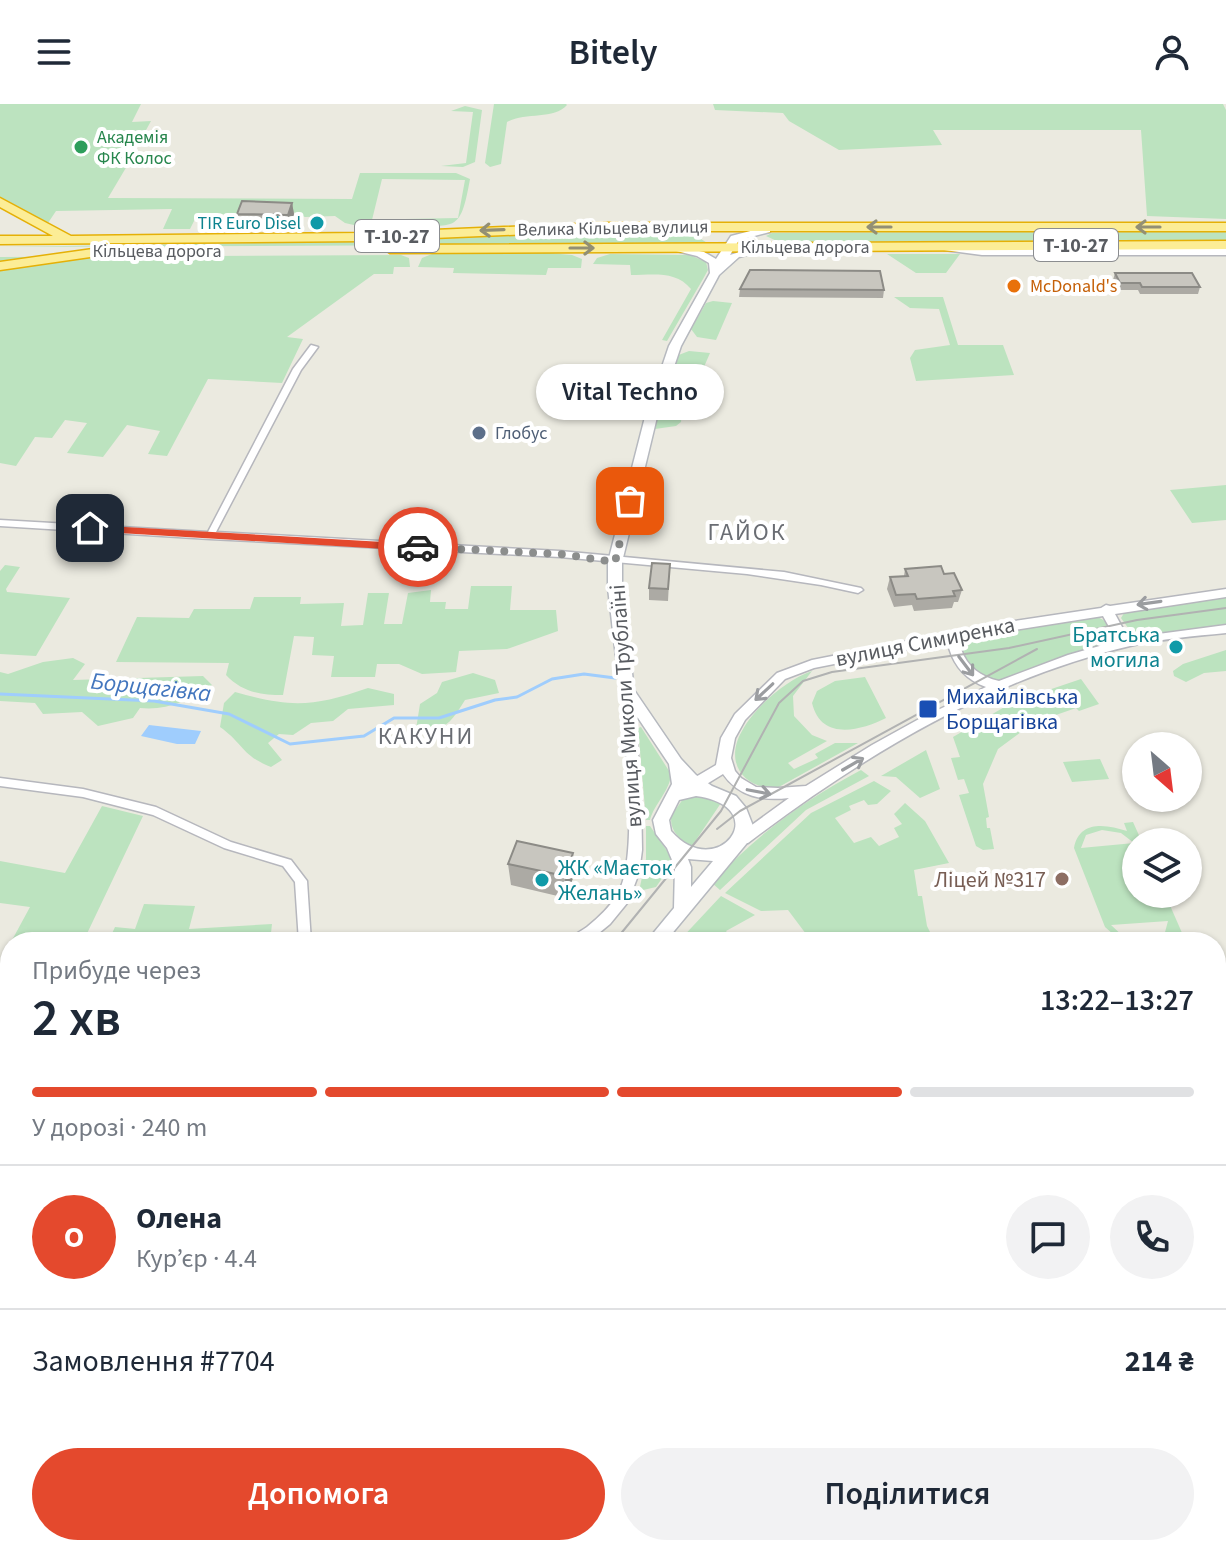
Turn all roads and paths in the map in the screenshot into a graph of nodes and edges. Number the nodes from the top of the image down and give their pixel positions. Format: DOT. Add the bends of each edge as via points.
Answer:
graph roads {
  1 [pos="0,202"];
  2 [pos="794,227"];
  3 [pos="1226,227"];
  4 [pos="766,230"];
  5 [pos="0,240"];
  6 [pos="96,240"];
  7 [pos="1226,245"];
  8 [pos="927,246"];
  9 [pos="765,247"];
  10 [pos="795,247"];
  11 [pos="669,248"];
  12 [pos="727,248"];
  13 [pos="0,251"];
  14 [pos="107,251"];
  15 [pos="1226,252"];
  16 [pos="0,266"];
  17 [pos="716,270"];
  18 [pos="314,347"];
  19 [pos="0,523"];
  20 [pos="210,536"];
  21 [pos="615,562"];
  22 [pos="858,590"];
  23 [pos="1226,593"];
  24 [pos="1106,609"];
  25 [pos="1226,629"];
  26 [pos="967,632"];
  27 [pos="1124,643"];
  28 [pos="1000,686"];
  29 [pos="627,691"];
  30 [pos="725,760"];
  31 [pos="676,763"];
  32 [pos="0,782"];
  33 [pos="809,789"];
  34 [pos="690,790"];
  35 [pos="738,843"];
  36 [pos="673,845"];
  37 [pos="681,913"];
  38 [pos="304,932"];
  39 [pos="587,932"];
  40 [pos="664,932"];
  1 -- 6 [label="highway" via="47,231"];
  3 -- 2 [label="highway, Велика Кільцева вулиця / Т-10-27, one-way"];
  2 -- 4 [label="highway"];
  2 -- 6 [label="highway, Велика Кільцева вулиця / Т-10-27, one-way"];
  4 -- 10 [label="highway" via="757,234 759,241"];
  4 -- 12 [label="main road" via="739,235"];
  5 -- 6 [label="highway, Велика Кільцева вулиця / Т-10-27"];
  7 -- 8 [label="highway, Кільцева дорога / Т-10-27"];
  8 -- 10 [label="highway, Кільцева дорога / Т-10-27"];
  8 -- 15 [label="street" via="982,252"];
  9 -- 10 [label="highway, Кільцева дорога / Т-10-27"];
  9 -- 12 [label="highway, Кільцева дорога / Т-10-27"];
  9 -- 17 [label="main road, вулиця Миколи Трублаїні" via="735,255"];
  11 -- 12 [label="highway, Кільцева дорога / Т-10-27"];
  14 -- 11 [label="highway, Кільцева дорога / Т-10-27, one-way"];
  11 -- 17 [label="main road" via="706,256"];
  12 -- 17 [label="main road"];
  13 -- 14 [label="highway, Кільцева дорога / Т-10-27"];
  14 -- 16 [label="highway"];
  17 -- 21 [label="main road, вулиця Миколи Трублаїні" via="667,362"];
  18 -- 20 [label="street" via="289,382"];
  19 -- 20 [label="street"];
  20 -- 21 [label="street" via="560,554"];
  21 -- 22 [label="street" via="733,567"];
  21 -- 29 [label="main road, вулиця Миколи Трублаїні"];
  23 -- 24 [label="street, вулиця Симиренка, one-way"];
  24 -- 26 [label="street, вулиця Симиренка"];
  24 -- 27 [label="street"];
  25 -- 27 [label="street"];
  26 -- 28 [label="street, one-way" via="955,648 962,663 978,680"];
  26 -- 30 [label="street, вулиця Симиренка, one-way" via="833,658 781,676 740,717 728,738"];
  27 -- 28 [label="street"];
  33 -- 28 [label="street, one-way"];
  29 -- 31 [label="main road"];
  29 -- 39 [label="street, вулиця Миколи Трублаїні" via="635,825 632,874 613,911"];
  30 -- 33 [label="street, one-way" via="730,777 742,788 762,794"];
  30 -- 34 [label="street" via="717,773"];
  31 -- 34 [label="main road"];
  31 -- 34 [label="main road" via="680,784"];
  32 -- 38 [label="street" via="83,793 156,811 228,845 287,863 301,881"];
  33 -- 35 [label="street"];
  34 -- 35 [label="main road" via="723,794 740,811 746,827"];
  34 -- 36 [label="main road" via="661,811 661,830"];
  35 -- 36 [label="main road" via="719,853 695,855"];
  35 -- 37 [label="main road"];
  36 -- 37 [label="main road" via="683,867"];
  37 -- 40 [label="main road"];
}
